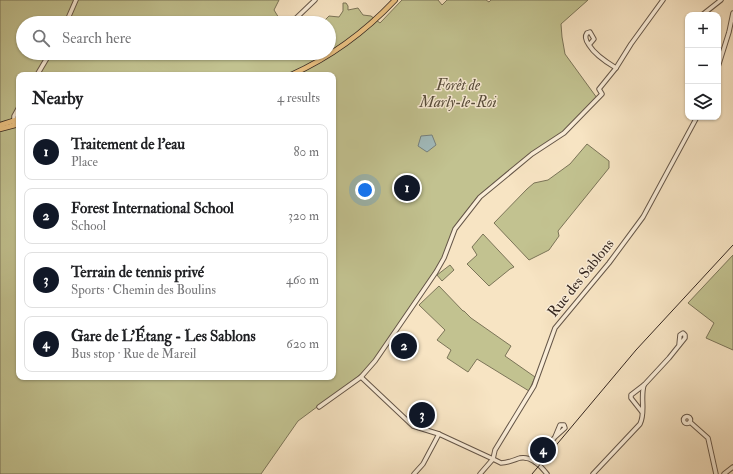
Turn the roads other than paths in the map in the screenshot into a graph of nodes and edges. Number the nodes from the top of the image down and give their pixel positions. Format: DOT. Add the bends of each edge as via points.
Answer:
graph roads {
  1 [pos="76,0"];
  2 [pos="315,0"];
  3 [pos="396,0"];
  4 [pos="663,0"];
  5 [pos="721,0"];
  6 [pos="706,12"];
  7 [pos="733,13"];
  8 [pos="69,16"];
  9 [pos="298,16"];
  10 [pos="589,45"];
  11 [pos="336,50"];
  12 [pos="721,58"];
  13 [pos="46,60"];
  14 [pos="320,60"];
  15 [pos="616,68"];
  16 [pos="40,72"];
  17 [pos="296,72"];
  18 [pos="695,120"];
  19 [pos="16,122"];
  20 [pos="16,122"];
  21 [pos="0,125"];
  22 [pos="0,130"];
  23 [pos="679,345"];
  24 [pos="361,377"];
  25 [pos="644,385"];
  26 [pos="319,407"];
  27 [pos="643,413"];
  28 [pos="690,422"];
  29 [pos="439,434"];
  30 [pos="555,437"];
  31 [pos="493,459"];
  32 [pos="535,462"];
  33 [pos="733,467"];
  34 [pos="414,474"];
  35 [pos="480,474"];
  36 [pos="547,474"];
  37 [pos="594,474"];
  38 [pos="716,474"];
  39 [pos="724,474"];
  1 -- 8 [label="street"];
  2 -- 9 [label="street"];
  3 -- 11 [label="main road" via="371,25"];
  4 -- 15 [label="street"];
  5 -- 6 [label="street"];
  7 -- 12 [label="street"];
  10 -- 15 [label="street" via="601,58"];
  13 -- 16 [label="street"];
  14 -- 17 [label="main road"];
  15 -- 24 [label="street" via="598,89 602,94 564,133 526,159 480,197 466,213 455,229 436,272 375,361"];
  18 -- 31 [label="street, Rue des Sablons" via="643,216 614,257 555,328 534,386 495,450"];
  19 -- 21 [label="main road"];
  20 -- 22 [label="main road"];
  23 -- 25 [label="street"];
  24 -- 26 [label="street"];
  24 -- 29 [label="street" via="413,426"];
  25 -- 27 [label="street"];
  25 -- 27 [label="street" via="631,395"];
  27 -- 37 [label="street" via="640,424"];
  28 -- 38 [label="street" via="708,438"];
  29 -- 31 [label="street"];
  29 -- 34 [label="street" via="423,464"];
  30 -- 32 [label="street"];
  31 -- 32 [label="street" via="501,463 528,458"];
  31 -- 35 [label="street, Rue des Sablons"];
  32 -- 36 [label="street"];
  33 -- 39 [label="street"];
}
